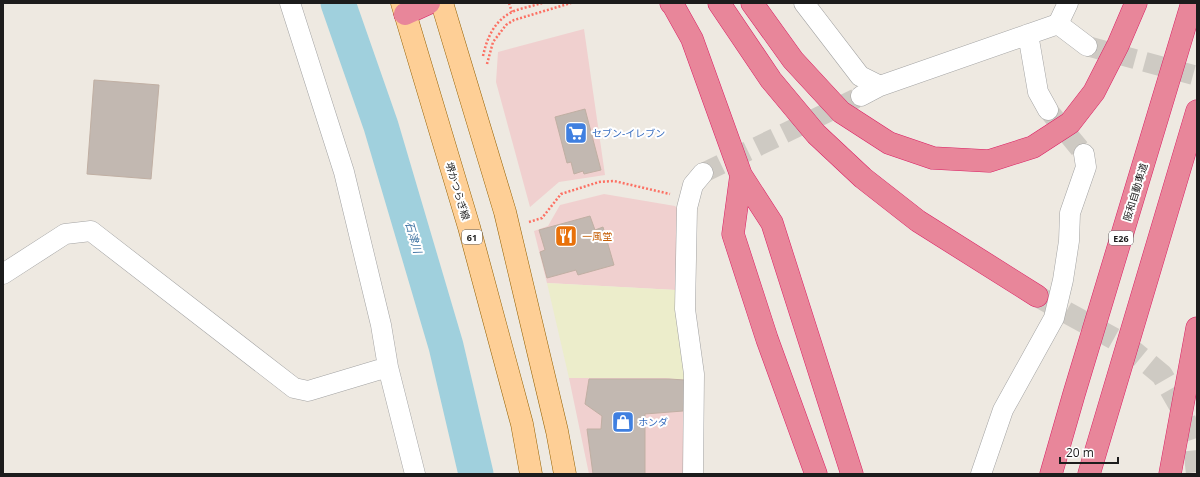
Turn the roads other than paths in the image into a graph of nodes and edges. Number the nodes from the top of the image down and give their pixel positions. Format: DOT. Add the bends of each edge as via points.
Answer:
graph roads {
  1 [pos="290,3"];
  2 [pos="429,3"];
  3 [pos="442,3"];
  4 [pos="671,3"];
  5 [pos="719,3"];
  6 [pos="752,3"];
  7 [pos="804,3"];
  8 [pos="1068,3"];
  9 [pos="1136,3"];
  10 [pos="1192,3"];
  11 [pos="403,8"];
  12 [pos="1058,24"];
  13 [pos="1028,34"];
  14 [pos="1087,46"];
  15 [pos="880,86"];
  16 [pos="861,96"];
  17 [pos="1048,110"];
  18 [pos="1197,112"];
  19 [pos="1084,154"];
  20 [pos="703,173"];
  21 [pos="741,175"];
  22 [pos="3,274"];
  23 [pos="1037,296"];
  24 [pos="1197,328"];
  25 [pos="388,367"];
  26 [pos="415,474"];
  27 [pos="532,474"];
  28 [pos="565,474"];
  29 [pos="693,474"];
  30 [pos="816,474"];
  31 [pos="852,474"];
  32 [pos="981,474"];
  33 [pos="1050,474"];
  34 [pos="1089,474"];
  35 [pos="1170,474"];
  1 -- 25 [label="street" via="344,172 381,325"];
  2 -- 11 [label="highway"];
  3 -- 28 [label="main road" via="505,212"];
  4 -- 21 [label="highway" via="692,39"];
  5 -- 23 [label="highway" via="776,86 816,134 863,178 918,221"];
  6 -- 9 [label="highway" via="793,60 841,112 889,143 934,158 988,161 1033,147 1070,123 1094,92"];
  7 -- 15 [label="street" via="860,76"];
  8 -- 12 [label="street"];
  10 -- 33 [label="highway, 阪和自動車道 / E26"];
  11 -- 27 [label="main road, 堺かつらぎ線 / 61" via="469,227 522,424"];
  12 -- 13 [label="street"];
  12 -- 14 [label="street"];
  13 -- 15 [label="street"];
  13 -- 17 [label="street" via="1038,92"];
  15 -- 16 [label="street"];
  18 -- 34 [label="highway"];
  19 -- 32 [label="street" via="1086,167 1070,213 1069,241 1054,318 1003,410"];
  20 -- 29 [label="street" via="693,185 687,208 685,309 694,374"];
  21 -- 30 [label="highway" via="732,234"];
  21 -- 31 [label="highway" via="772,223"];
  22 -- 25 [label="street" via="65,234 91,231 294,388 308,391"];
  24 -- 35 [label="highway"];
  25 -- 26 [label="street"];
}
